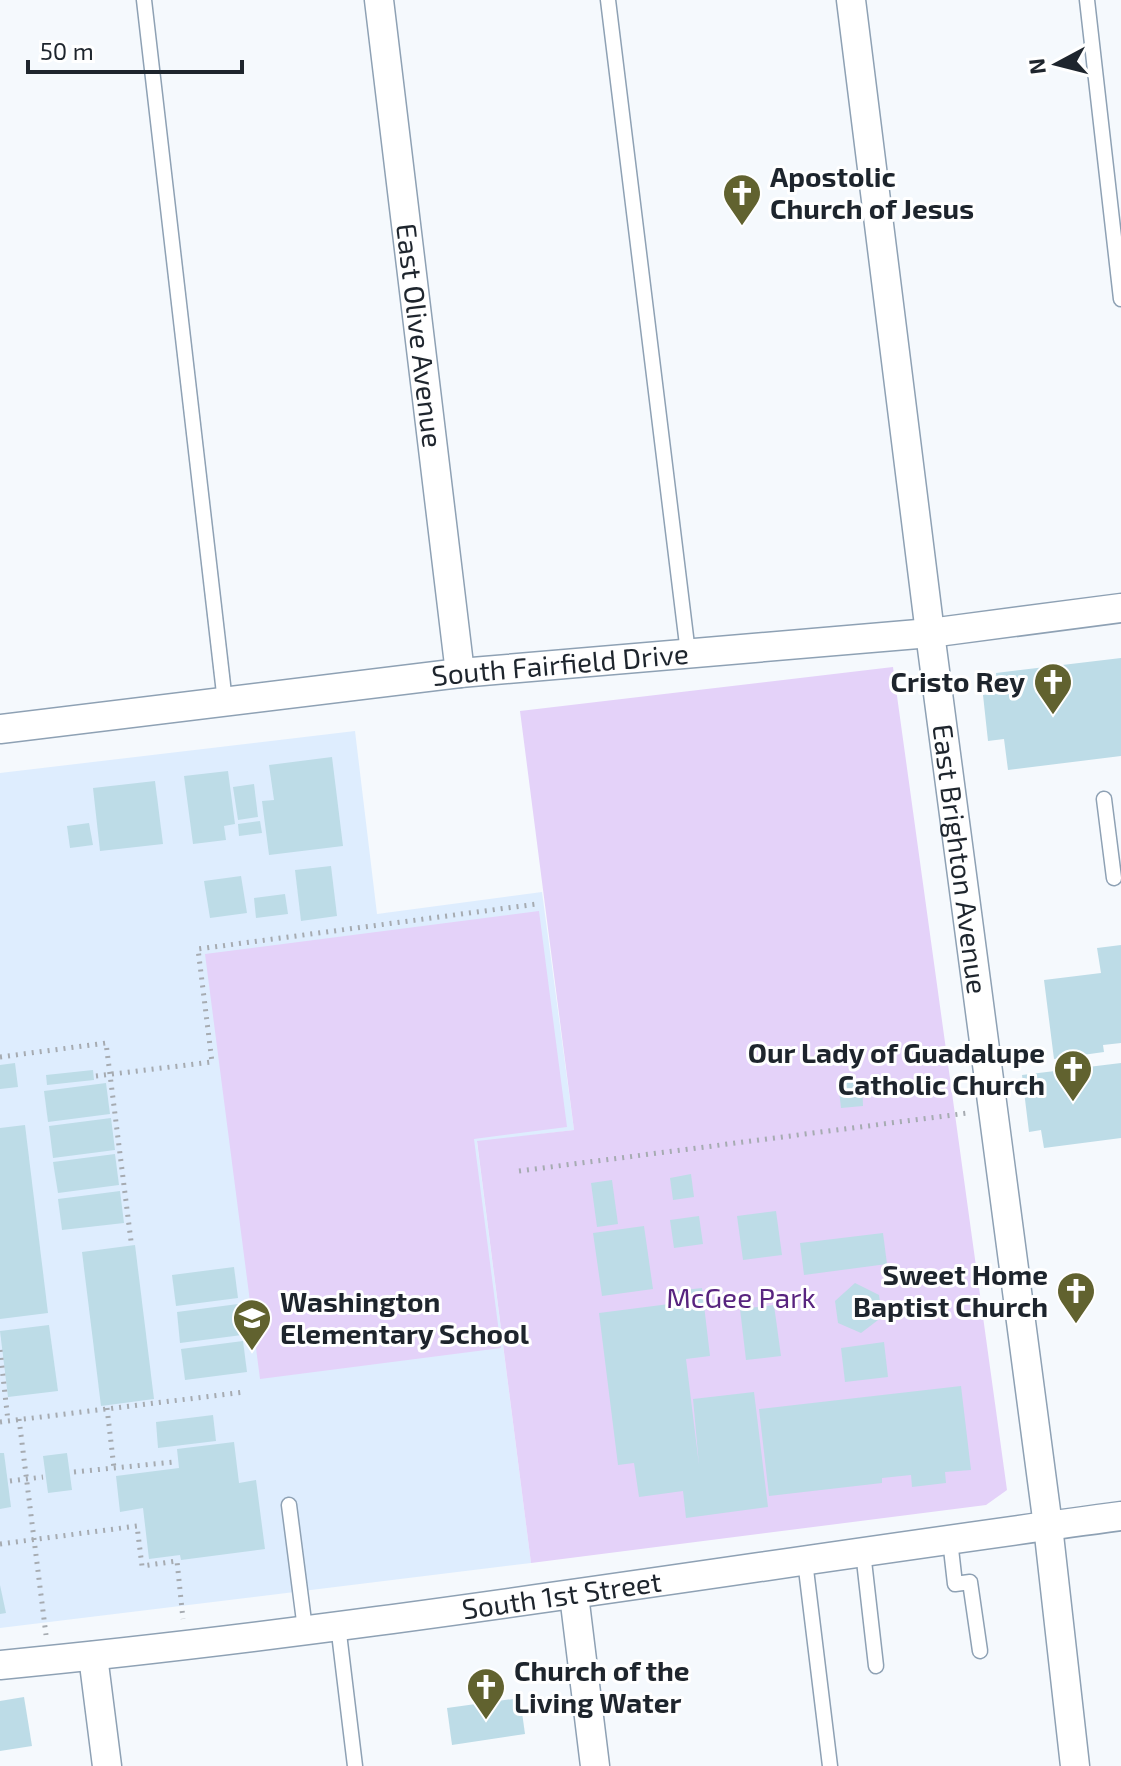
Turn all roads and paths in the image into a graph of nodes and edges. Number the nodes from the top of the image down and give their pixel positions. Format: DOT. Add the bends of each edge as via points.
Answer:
graph roads {
  1 [pos="144,0"];
  2 [pos="379,0"];
  3 [pos="608,0"];
  4 [pos="851,0"];
  5 [pos="1087,0"];
  6 [pos="1121,299"];
  7 [pos="1121,608"];
  8 [pos="930,633"];
  9 [pos="688,653"];
  10 [pos="460,673"];
  11 [pos="225,702"];
  12 [pos="0,729"];
  13 [pos="1104,799"];
  14 [pos="1114,878"];
  15 [pos="537,904"];
  16 [pos="0,1057"];
  17 [pos="110,1075"];
  18 [pos="96,1076"];
  19 [pos="993,1110"];
  20 [pos="519,1171"];
  21 [pos="131,1241"];
  22 [pos="0,1350"];
  23 [pos="245,1392"];
  24 [pos="107,1408"];
  25 [pos="19,1419"];
  26 [pos="8,1421"];
  27 [pos="0,1422"];
  28 [pos="174,1462"];
  29 [pos="114,1468"];
  30 [pos="74,1472"];
  31 [pos="43,1477"];
  32 [pos="27,1479"];
  33 [pos="10,1481"];
  34 [pos="289,1505"];
  35 [pos="1121,1516"];
  36 [pos="1048,1526"];
  37 [pos="34,1539"];
  38 [pos="950,1540"];
  39 [pos="0,1544"];
  40 [pos="863,1552"];
  41 [pos="805,1561"];
  42 [pos="574,1595"];
  43 [pos="338,1625"];
  44 [pos="305,1629"];
  45 [pos="185,1644"];
  46 [pos="980,1651"];
  47 [pos="93,1656"];
  48 [pos="49,1660"];
  49 [pos="0,1665"];
  50 [pos="876,1666"];
  51 [pos="107,1766"];
  52 [pos="355,1766"];
  53 [pos="595,1766"];
  54 [pos="830,1766"];
  55 [pos="1075,1766"];
  1 -- 11 [label="lane"];
  2 -- 10 [label="street, East Olive Avenue"];
  3 -- 9 [label="lane"];
  4 -- 8 [label="street, East Brighton Avenue"];
  5 -- 6 [label="lane"];
  7 -- 8 [label="street, South Fairfield Drive"];
  8 -- 9 [label="street, South Fairfield Drive"];
  8 -- 19 [label="street, East Brighton Avenue"];
  9 -- 10 [label="street, South Fairfield Drive"];
  10 -- 11 [label="street, South Fairfield Drive"];
  11 -- 12 [label="street, South Fairfield Drive"];
  13 -- 14 [label="lane"];
  15 -- 17 [label="path" via="198,949 212,1062"];
  16 -- 17 [label="path" via="106,1043"];
  17 -- 18 [label="path"];
  17 -- 21 [label="path"];
  19 -- 20 [label="path"];
  19 -- 36 [label="street, East Brighton Avenue"];
  22 -- 26 [label="path"];
  23 -- 24 [label="path"];
  24 -- 25 [label="path"];
  24 -- 29 [label="path"];
  25 -- 26 [label="path"];
  25 -- 32 [label="path"];
  26 -- 27 [label="path"];
  28 -- 29 [label="path"];
  29 -- 30 [label="path"];
  31 -- 32 [label="path"];
  32 -- 33 [label="path"];
  32 -- 37 [label="path"];
  34 -- 44 [label="lane"];
  35 -- 36 [label="street, South 1st Street"];
  36 -- 38 [label="street, South 1st Street"];
  36 -- 55 [label="street, East Brighton Avenue"];
  37 -- 39 [label="path"];
  37 -- 45 [label="path" via="137,1526 142,1566 177,1561"];
  37 -- 48 [label="path"];
  38 -- 40 [label="street, South 1st Street"];
  38 -- 46 [label="lane" via="955,1584 970,1582"];
  40 -- 41 [label="street, South 1st Street"];
  40 -- 50 [label="lane"];
  41 -- 42 [label="street, South 1st Street"];
  41 -- 54 [label="lane"];
  42 -- 43 [label="street, South 1st Street"];
  42 -- 53 [label="street"];
  43 -- 44 [label="street, South 1st Street"];
  43 -- 52 [label="lane"];
  44 -- 45 [label="street, South 1st Street"];
  45 -- 47 [label="street, South 1st Street"];
  47 -- 48 [label="street, South 1st Street"];
  47 -- 51 [label="street"];
  48 -- 49 [label="street, South 1st Street"];
}
